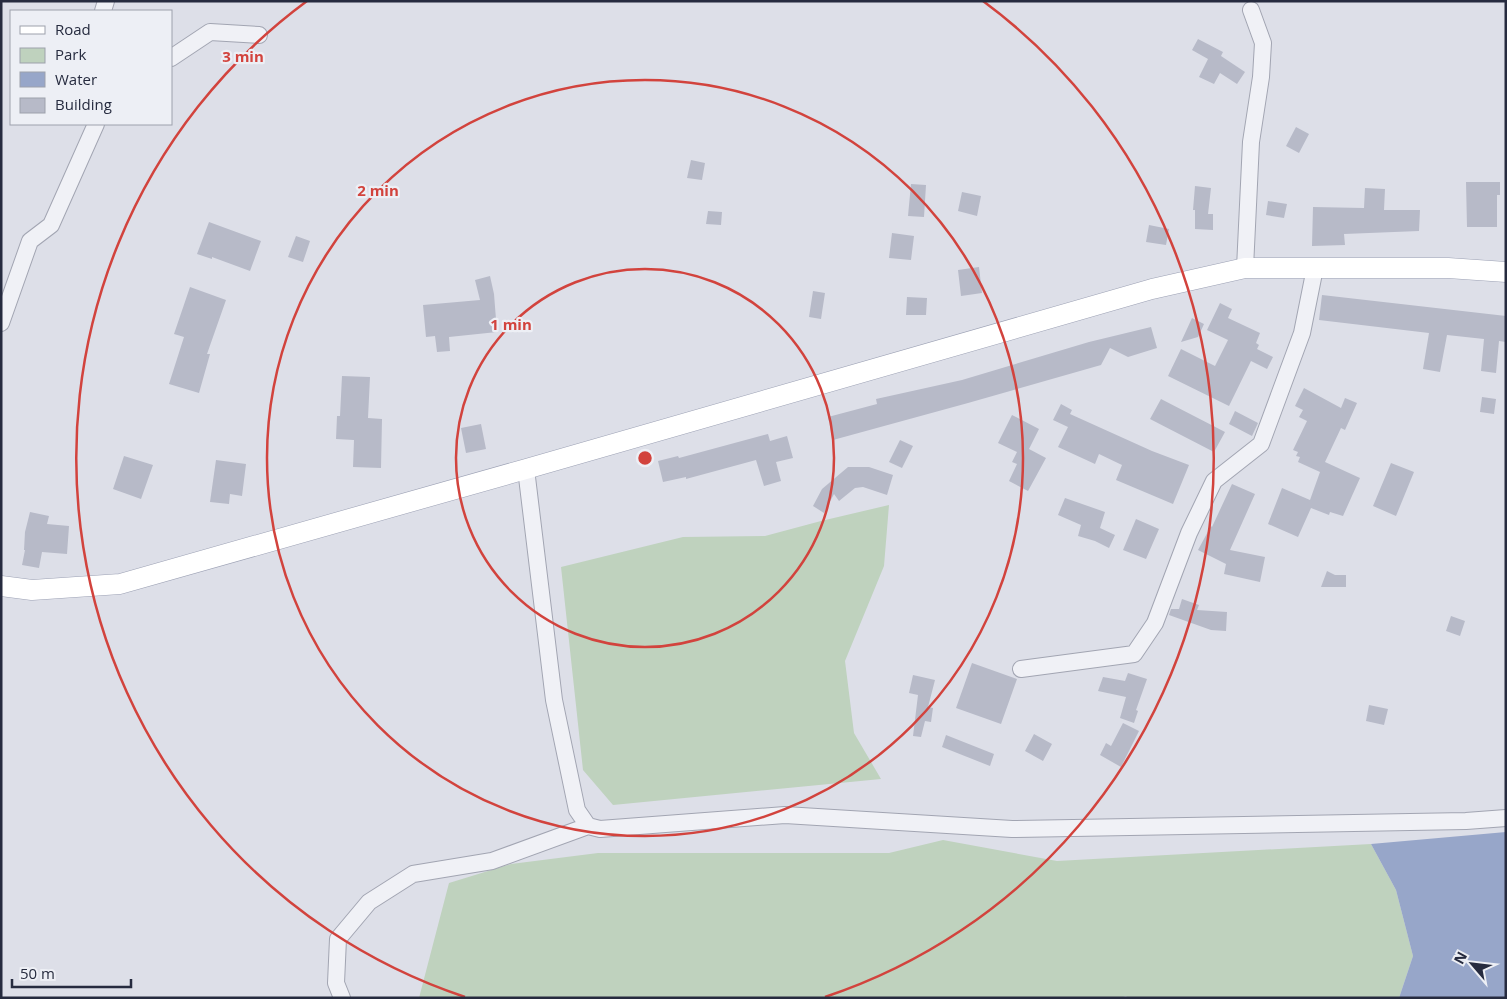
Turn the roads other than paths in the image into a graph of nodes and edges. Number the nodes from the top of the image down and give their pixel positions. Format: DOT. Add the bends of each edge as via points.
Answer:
graph roads {
  1 [pos="1251,10"];
  2 [pos="259,35"];
  3 [pos="172,57"];
  4 [pos="93,127"];
  5 [pos="1245,268"];
  6 [pos="1315,268"];
  7 [pos="1506,272"];
  8 [pos="1,323"];
  9 [pos="526,470"];
  10 [pos="1,586"];
  11 [pos="1021,668"];
  12 [pos="1506,818"];
  13 [pos="588,826"];
  14 [pos="342,998"];
  1 -- 5 [label="street" via="1263,43 1251,142"];
  2 -- 3 [label="street" via="210,32"];
  4 -- 8 [label="street" via="51,225 30,241"];
  5 -- 6 [label="main road"];
  5 -- 9 [label="main road" via="1152,289"];
  6 -- 7 [label="main road" via="1448,268"];
  6 -- 11 [label="street" via="1302,333 1261,444 1214,481 1189,532 1154,623 1134,654"];
  9 -- 10 [label="main road" via="120,584 32,590"];
  9 -- 13 [label="street" via="554,700 577,810"];
  12 -- 13 [label="street" via="1012,829 785,815 600,829"];
  13 -- 14 [label="street" via="492,861 413,874 369,902 338,939 336,983"];
}
